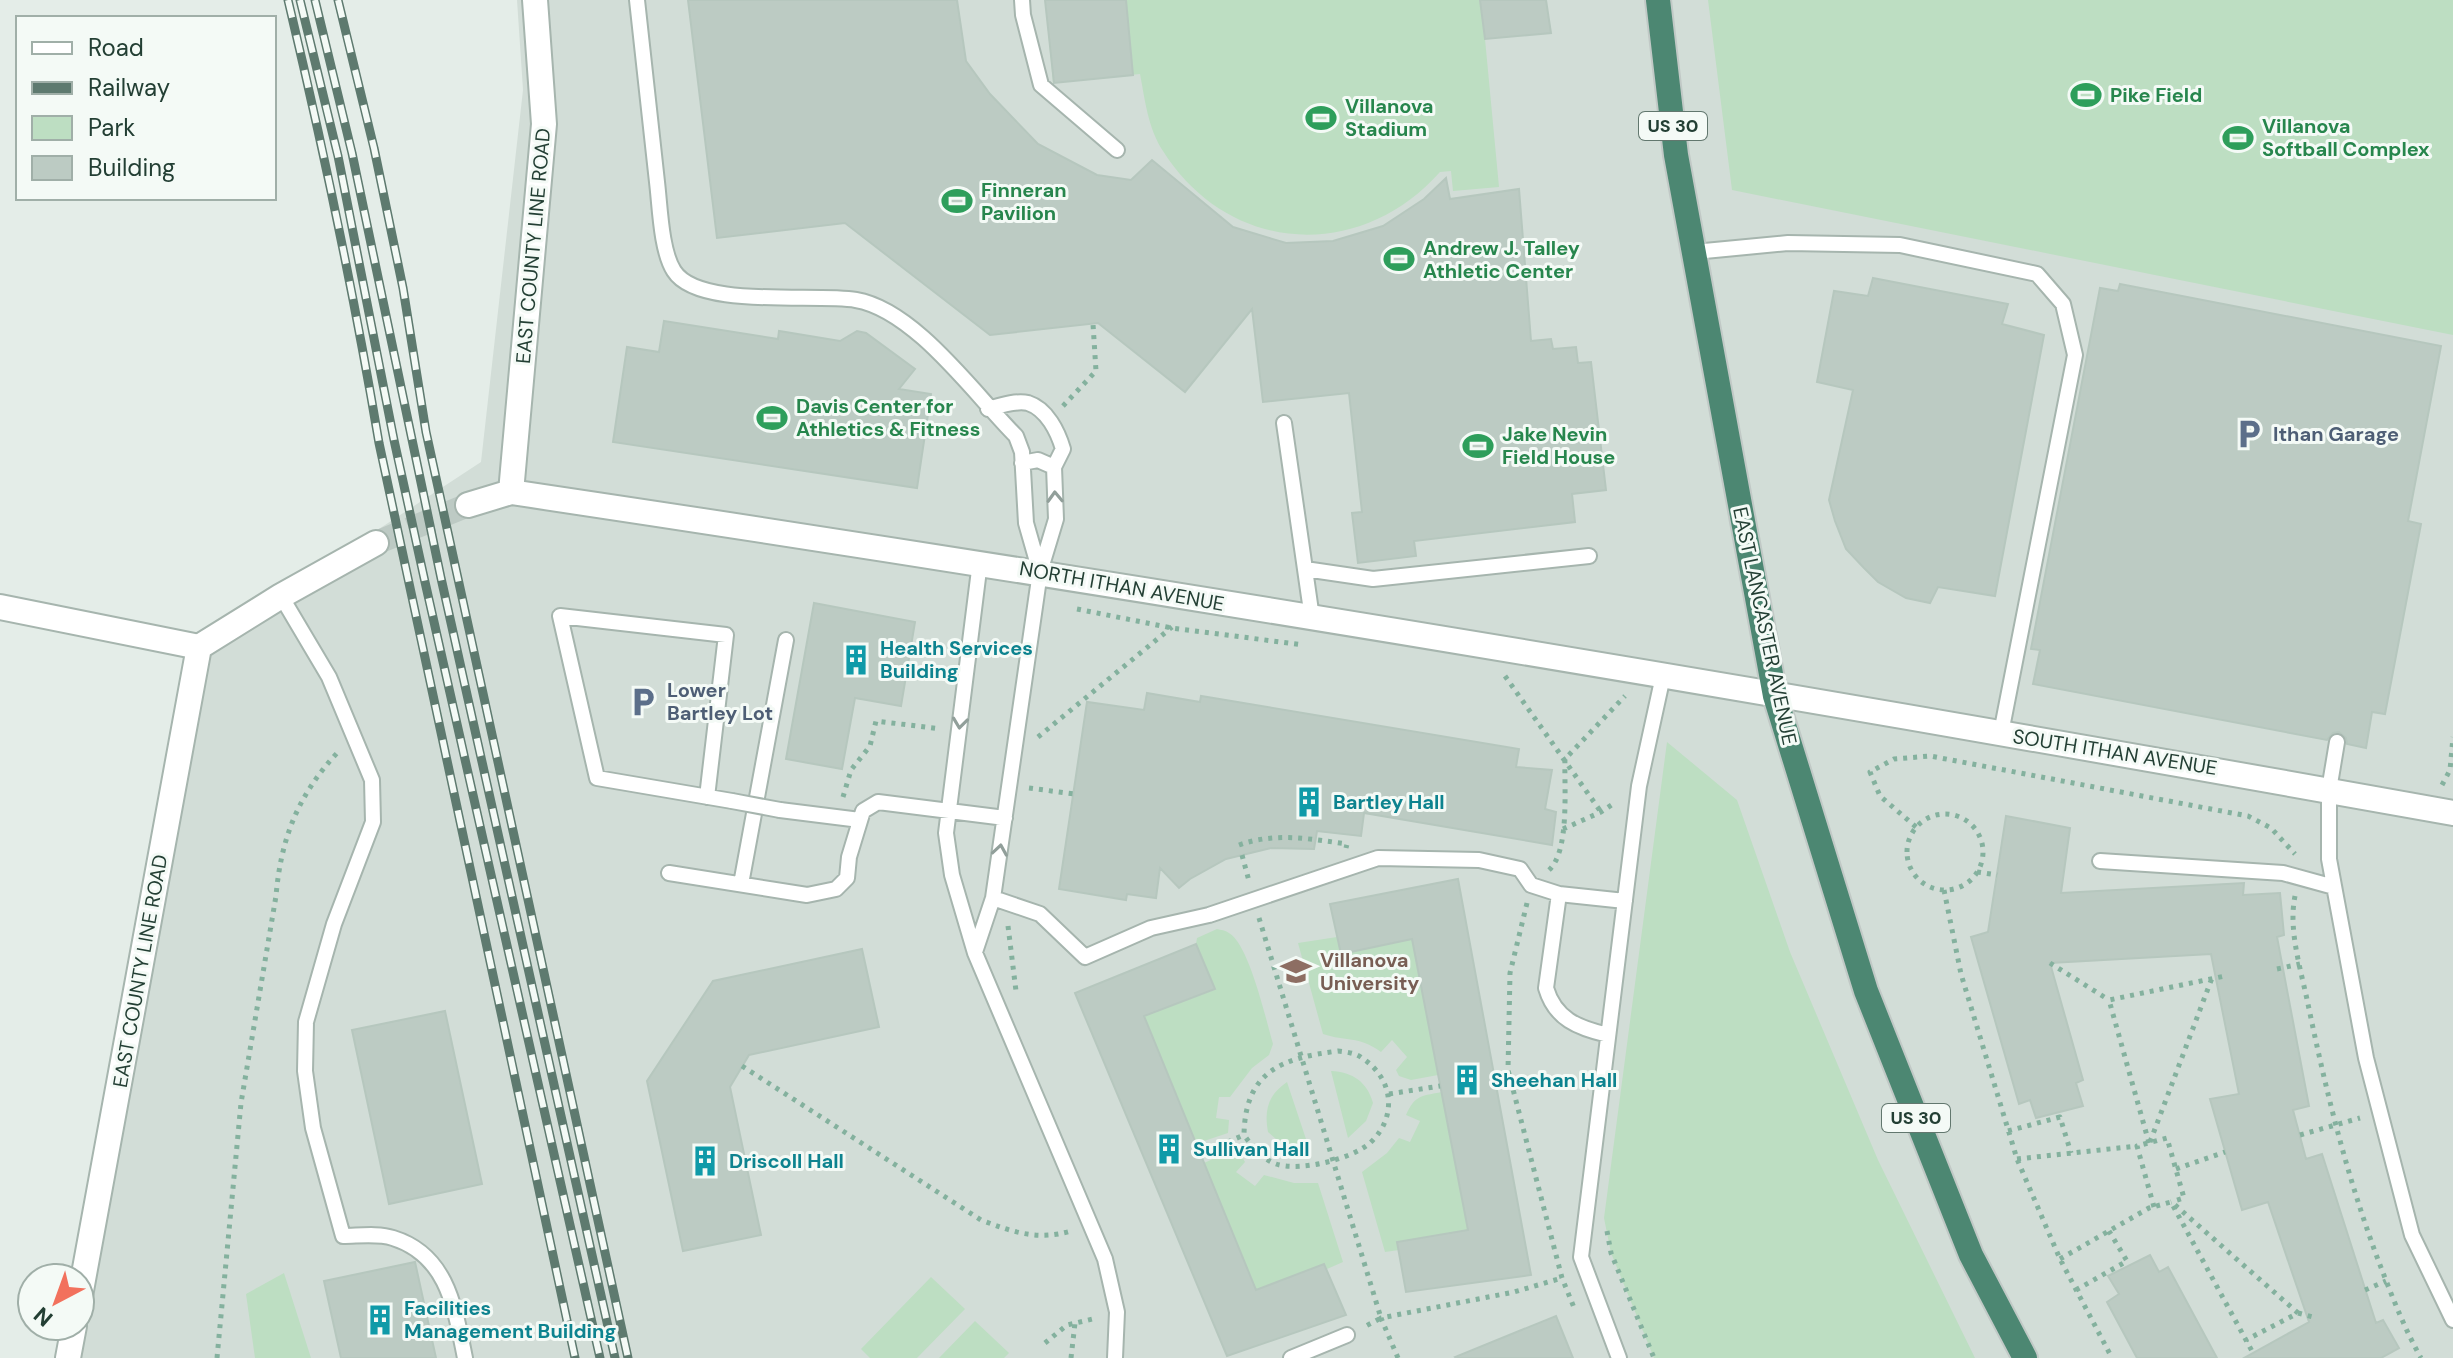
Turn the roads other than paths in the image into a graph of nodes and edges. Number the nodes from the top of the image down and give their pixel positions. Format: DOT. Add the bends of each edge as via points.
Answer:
graph roads {
  1 [pos="535,0"];
  2 [pos="637,0"];
  3 [pos="1022,0"];
  4 [pos="1658,0"];
  5 [pos="1117,150"];
  6 [pos="1694,252"];
  7 [pos="988,409"];
  8 [pos="1284,423"];
  9 [pos="1022,463"];
  10 [pos="1054,467"];
  11 [pos="511,492"];
  12 [pos="468,505"];
  13 [pos="376,543"];
  14 [pos="1589,556"];
  15 [pos="980,562"];
  16 [pos="1305,569"];
  17 [pos="1040,572"];
  18 [pos="281,596"];
  19 [pos="0,607"];
  20 [pos="1312,618"];
  21 [pos="786,640"];
  22 [pos="199,647"];
  23 [pos="1663,676"];
  24 [pos="1775,696"];
  25 [pos="2001,733"];
  26 [pos="2337,742"];
  27 [pos="2329,790"];
  28 [pos="707,797"];
  29 [pos="950,810"];
  30 [pos="2453,813"];
  31 [pos="1005,818"];
  32 [pos="860,820"];
  33 [pos="2100,861"];
  34 [pos="669,873"];
  35 [pos="741,884"];
  36 [pos="2334,887"];
  37 [pos="1559,894"];
  38 [pos="993,898"];
  39 [pos="1625,901"];
  40 [pos="975,953"];
  41 [pos="1608,1035"];
  42 [pos="86,1262"];
  43 [pos="2453,1320"];
  44 [pos="1353,1332"];
  45 [pos="465,1358"];
  46 [pos="1115,1358"];
  47 [pos="1291,1358"];
  48 [pos="1619,1358"];
  49 [pos="2025,1358"];
  1 -- 11 [label="street, EAST COUNTY LINE ROAD" via="544,124"];
  2 -- 7 [label="lane" via="662,222 676,274 695,288 729,295 857,300 885,311 945,359"];
  3 -- 5 [label="lane" via="1041,85"];
  4 -- 6 [label="highway, EAST LANCASTER AVENUE / US 30" via="1676,155"];
  6 -- 24 [label="highway, EAST LANCASTER AVENUE / US 30"];
  6 -- 25 [label="lane" via="1788,243 1900,245 2037,274 2063,304 2075,355"];
  7 -- 9 [label="lane" via="1016,436"];
  7 -- 10 [label="lane" via="1027,403 1039,411 1059,435 1063,449"];
  8 -- 16 [label="lane"];
  9 -- 10 [label="lane" via="1038,460"];
  9 -- 17 [label="lane" via="1026,523"];
  17 -- 10 [label="lane, one-way" via="1056,519"];
  11 -- 12 [label="street, NORTH ITHAN AVENUE"];
  11 -- 15 [label="street, NORTH ITHAN AVENUE"];
  13 -- 18 [label="street"];
  14 -- 16 [label="lane" via="1373,579"];
  15 -- 17 [label="street, NORTH ITHAN AVENUE"];
  15 -- 29 [label="lane, one-way"];
  16 -- 20 [label="lane"];
  17 -- 20 [label="street, NORTH ITHAN AVENUE"];
  17 -- 31 [label="lane"];
  18 -- 22 [label="street"];
  18 -- 45 [label="lane" via="329,677 372,780 373,822 334,924 306,1022 305,1071 313,1128 343,1236 391,1237 428,1256 453,1299"];
  19 -- 22 [label="street"];
  20 -- 23 [label="street, NORTH ITHAN AVENUE"];
  21 -- 35 [label="lane"];
  22 -- 42 [label="street, EAST COUNTY LINE ROAD"];
  23 -- 24 [label="street, NORTH ITHAN AVENUE"];
  23 -- 39 [label="lane" via="1639,786"];
  24 -- 25 [label="street, SOUTH ITHAN AVENUE"];
  24 -- 49 [label="highway, EAST LANCASTER AVENUE / US 30" via="1866,991 1971,1255"];
  25 -- 27 [label="street, SOUTH ITHAN AVENUE"];
  26 -- 27 [label="lane"];
  27 -- 30 [label="street, SOUTH ITHAN AVENUE"];
  27 -- 36 [label="lane"];
  28 -- 28 [label="lane" via="597,778 560,616 726,635"];
  28 -- 32 [label="lane, bridge"];
  29 -- 31 [label="lane"];
  29 -- 32 [label="lane" via="878,802 863,811"];
  29 -- 40 [label="lane" via="946,833 952,875"];
  38 -- 31 [label="lane, one-way"];
  32 -- 35 [label="lane" via="847,878 836,889 807,895"];
  33 -- 36 [label="lane" via="2283,873"];
  34 -- 35 [label="lane"];
  36 -- 43 [label="lane" via="2366,1058 2412,1235"];
  37 -- 38 [label="lane" via="1531,885 1520,869 1479,860 1378,858 1209,915 1151,928 1085,957 1040,914"];
  37 -- 39 [label="lane"];
  37 -- 41 [label="lane" via="1546,988 1550,1002 1562,1017 1583,1029"];
  38 -- 40 [label="lane"];
  39 -- 41 [label="lane"];
  40 -- 46 [label="lane" via="1105,1259 1117,1312"];
  41 -- 48 [label="lane" via="1581,1257"];
  44 -- 47 [label="lane"];
}
